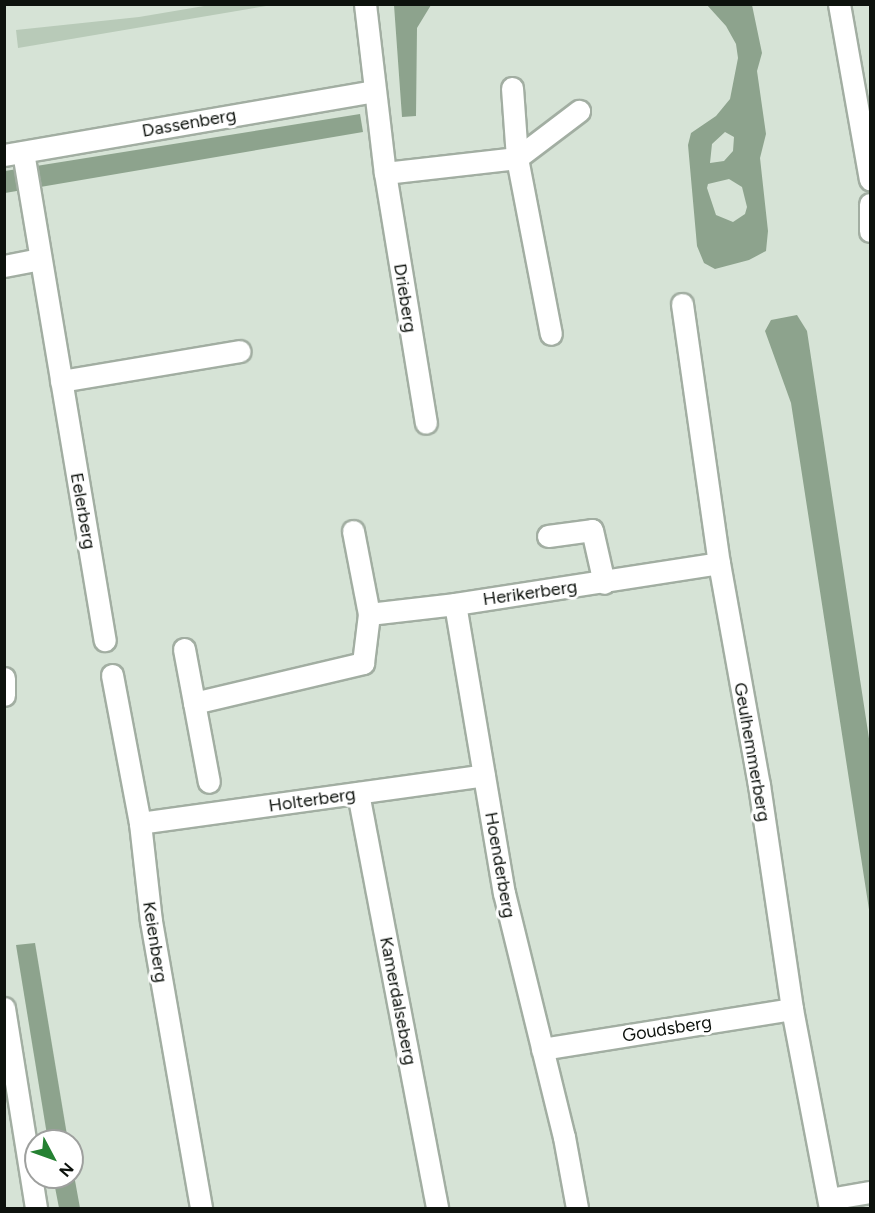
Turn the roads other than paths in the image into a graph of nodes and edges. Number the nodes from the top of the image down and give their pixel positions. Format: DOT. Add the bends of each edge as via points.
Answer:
graph roads {
  1 [pos="365,4"];
  2 [pos="839,4"];
  3 [pos="512,88"];
  4 [pos="863,90"];
  5 [pos="374,91"];
  6 [pos="579,111"];
  7 [pos="14,154"];
  8 [pos="517,158"];
  9 [pos="385,173"];
  10 [pos="870,179"];
  11 [pos="870,204"];
  12 [pos="870,231"];
  13 [pos="39,259"];
  14 [pos="4,266"];
  15 [pos="682,304"];
  16 [pos="551,334"];
  17 [pos="240,351"];
  18 [pos="60,381"];
  19 [pos="426,423"];
  20 [pos="353,531"];
  21 [pos="548,536"];
  22 [pos="719,563"];
  23 [pos="604,583"];
  24 [pos="455,604"];
  25 [pos="369,614"];
  26 [pos="105,640"];
  27 [pos="184,649"];
  28 [pos="112,675"];
  29 [pos="4,678"];
  30 [pos="4,695"];
  31 [pos="194,703"];
  32 [pos="484,775"];
  33 [pos="209,782"];
  34 [pos="358,793"];
  35 [pos="140,824"];
  36 [pos="4,1008"];
  37 [pos="792,1009"];
  38 [pos="542,1049"];
  39 [pos="870,1192"];
  40 [pos="830,1204"];
  41 [pos="36,1209"];
  42 [pos="201,1209"];
  43 [pos="437,1209"];
  44 [pos="577,1209"];
  1 -- 5 [label="street, Drieberg"];
  2 -- 4 [label="street"];
  3 -- 8 [label="street"];
  4 -- 10 [label="street"];
  5 -- 7 [label="street, Dassenberg"];
  5 -- 9 [label="street, Drieberg"];
  6 -- 8 [label="street"];
  7 -- 13 [label="street, Eelerberg" via="32,201"];
  8 -- 9 [label="street"];
  8 -- 16 [label="street"];
  9 -- 19 [label="street, Drieberg"];
  11 -- 12 [label="street"];
  13 -- 14 [label="street"];
  13 -- 18 [label="street, Eelerberg"];
  15 -- 22 [label="street, Geulhemmerberg"];
  17 -- 18 [label="street"];
  18 -- 26 [label="street, Eelerberg"];
  20 -- 25 [label="street"];
  21 -- 23 [label="street, Herikerberg" via="592,530"];
  22 -- 23 [label="street, Herikerberg"];
  22 -- 37 [label="street, Geulhemmerberg" via="759,785"];
  23 -- 24 [label="street, Herikerberg"];
  24 -- 25 [label="street"];
  24 -- 32 [label="street, Hoenderberg"];
  25 -- 31 [label="street" via="363,663"];
  27 -- 31 [label="street"];
  28 -- 35 [label="street, Keienberg"];
  29 -- 30 [label="street"];
  31 -- 33 [label="street"];
  32 -- 34 [label="street, Holterberg"];
  32 -- 38 [label="street, Hoenderberg" via="504,892"];
  34 -- 35 [label="street, Holterberg"];
  34 -- 43 [label="street, Kamerdalseberg"];
  35 -- 42 [label="street, Keienberg" via="151,921"];
  36 -- 41 [label="street"];
  37 -- 38 [label="street, Goudsberg"];
  37 -- 40 [label="street, Geulhemmerberg"];
  38 -- 44 [label="street, Hoenderberg"];
  39 -- 40 [label="street"];
}
